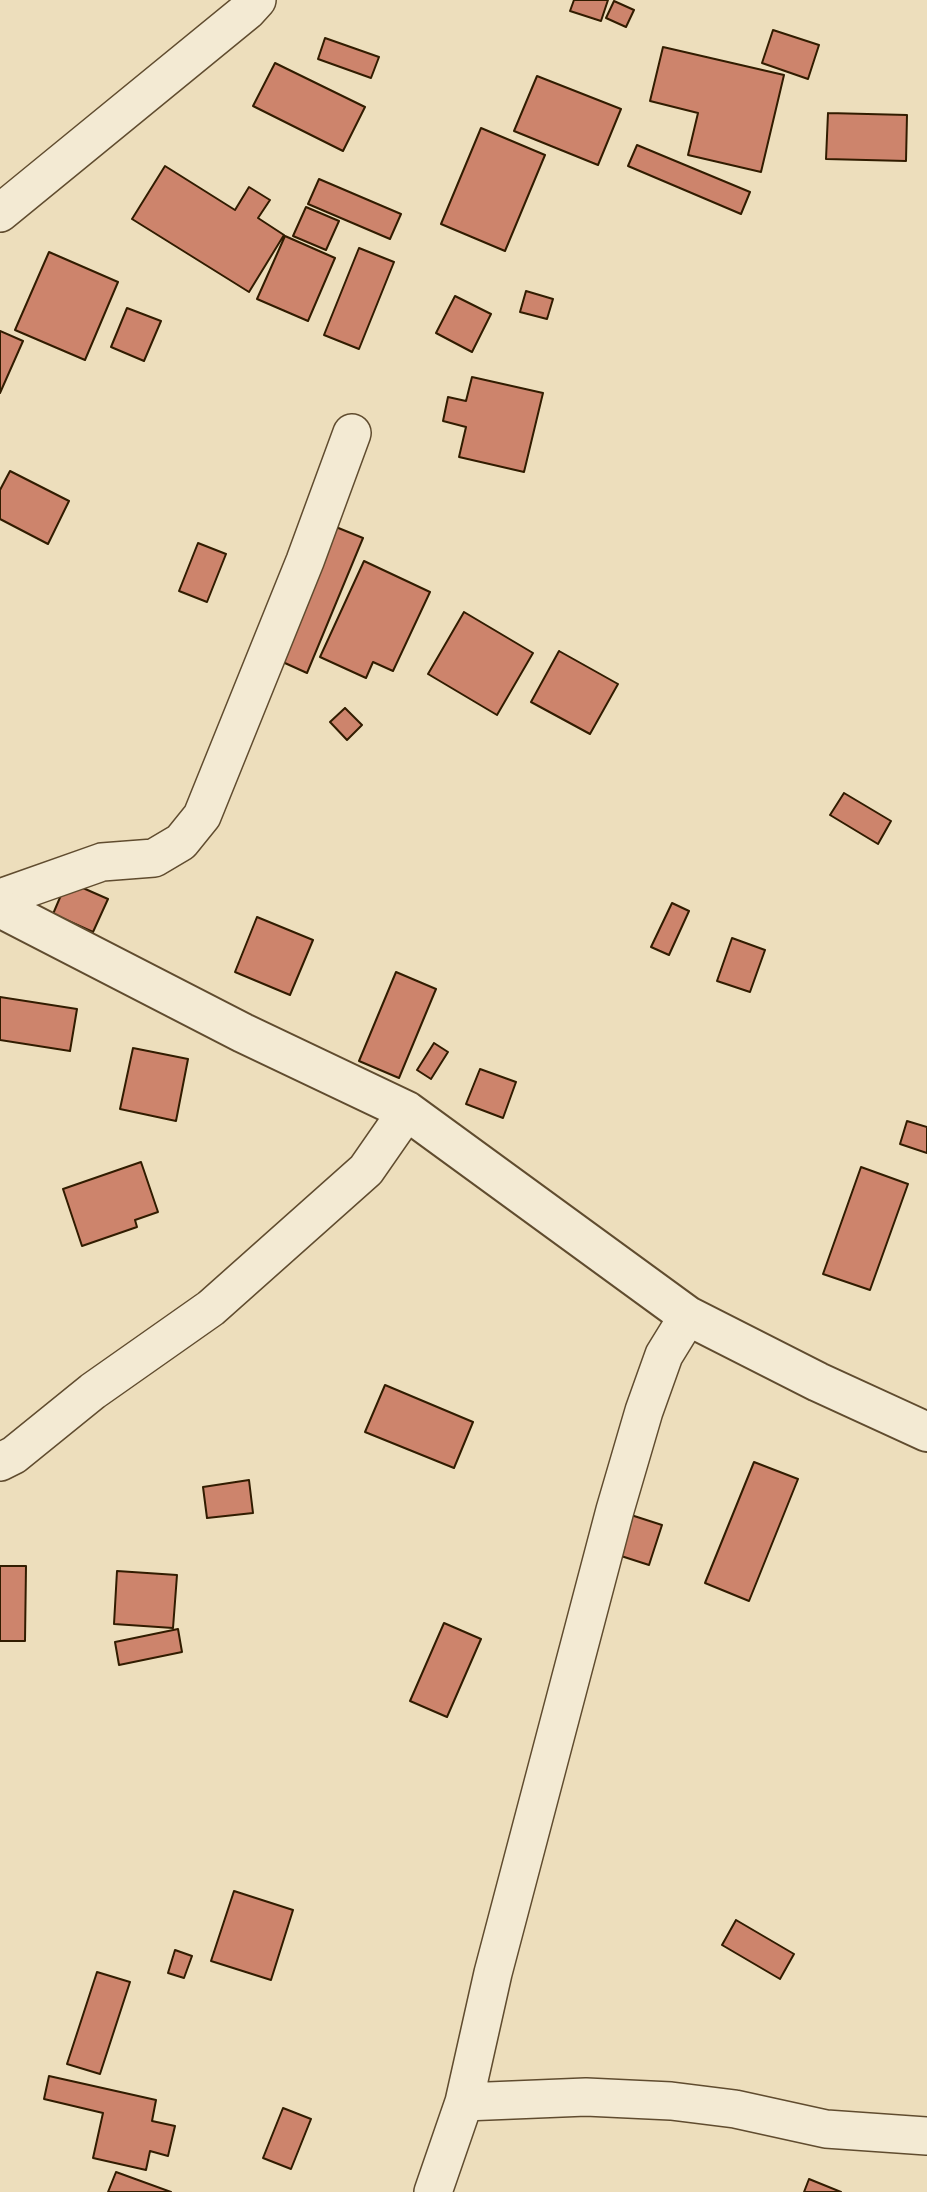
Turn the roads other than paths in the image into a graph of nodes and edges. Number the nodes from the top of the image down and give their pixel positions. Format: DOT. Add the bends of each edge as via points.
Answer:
graph roads {
  1 [pos="257,0"];
  2 [pos="0,213"];
  3 [pos="352,433"];
  4 [pos="0,898"];
  5 [pos="0,908"];
  6 [pos="407,1111"];
  7 [pos="688,1316"];
  8 [pos="927,1432"];
  9 [pos="0,1462"];
  10 [pos="464,2102"];
  11 [pos="927,2136"];
  12 [pos="433,2192"];
  1 -- 2 [label="street"];
  3 -- 4 [label="street" via="202,816 181,842 154,858 102,862"];
  5 -- 6 [label="street"];
  6 -- 7 [label="street"];
  6 -- 9 [label="street" via="366,1170 211,1308"];
  7 -- 8 [label="street"];
  7 -- 10 [label="street" via="664,1355 615,1510 493,1973"];
  10 -- 11 [label="street" via="586,2097 671,2101 735,2109 826,2129"];
  10 -- 12 [label="street"];
}
